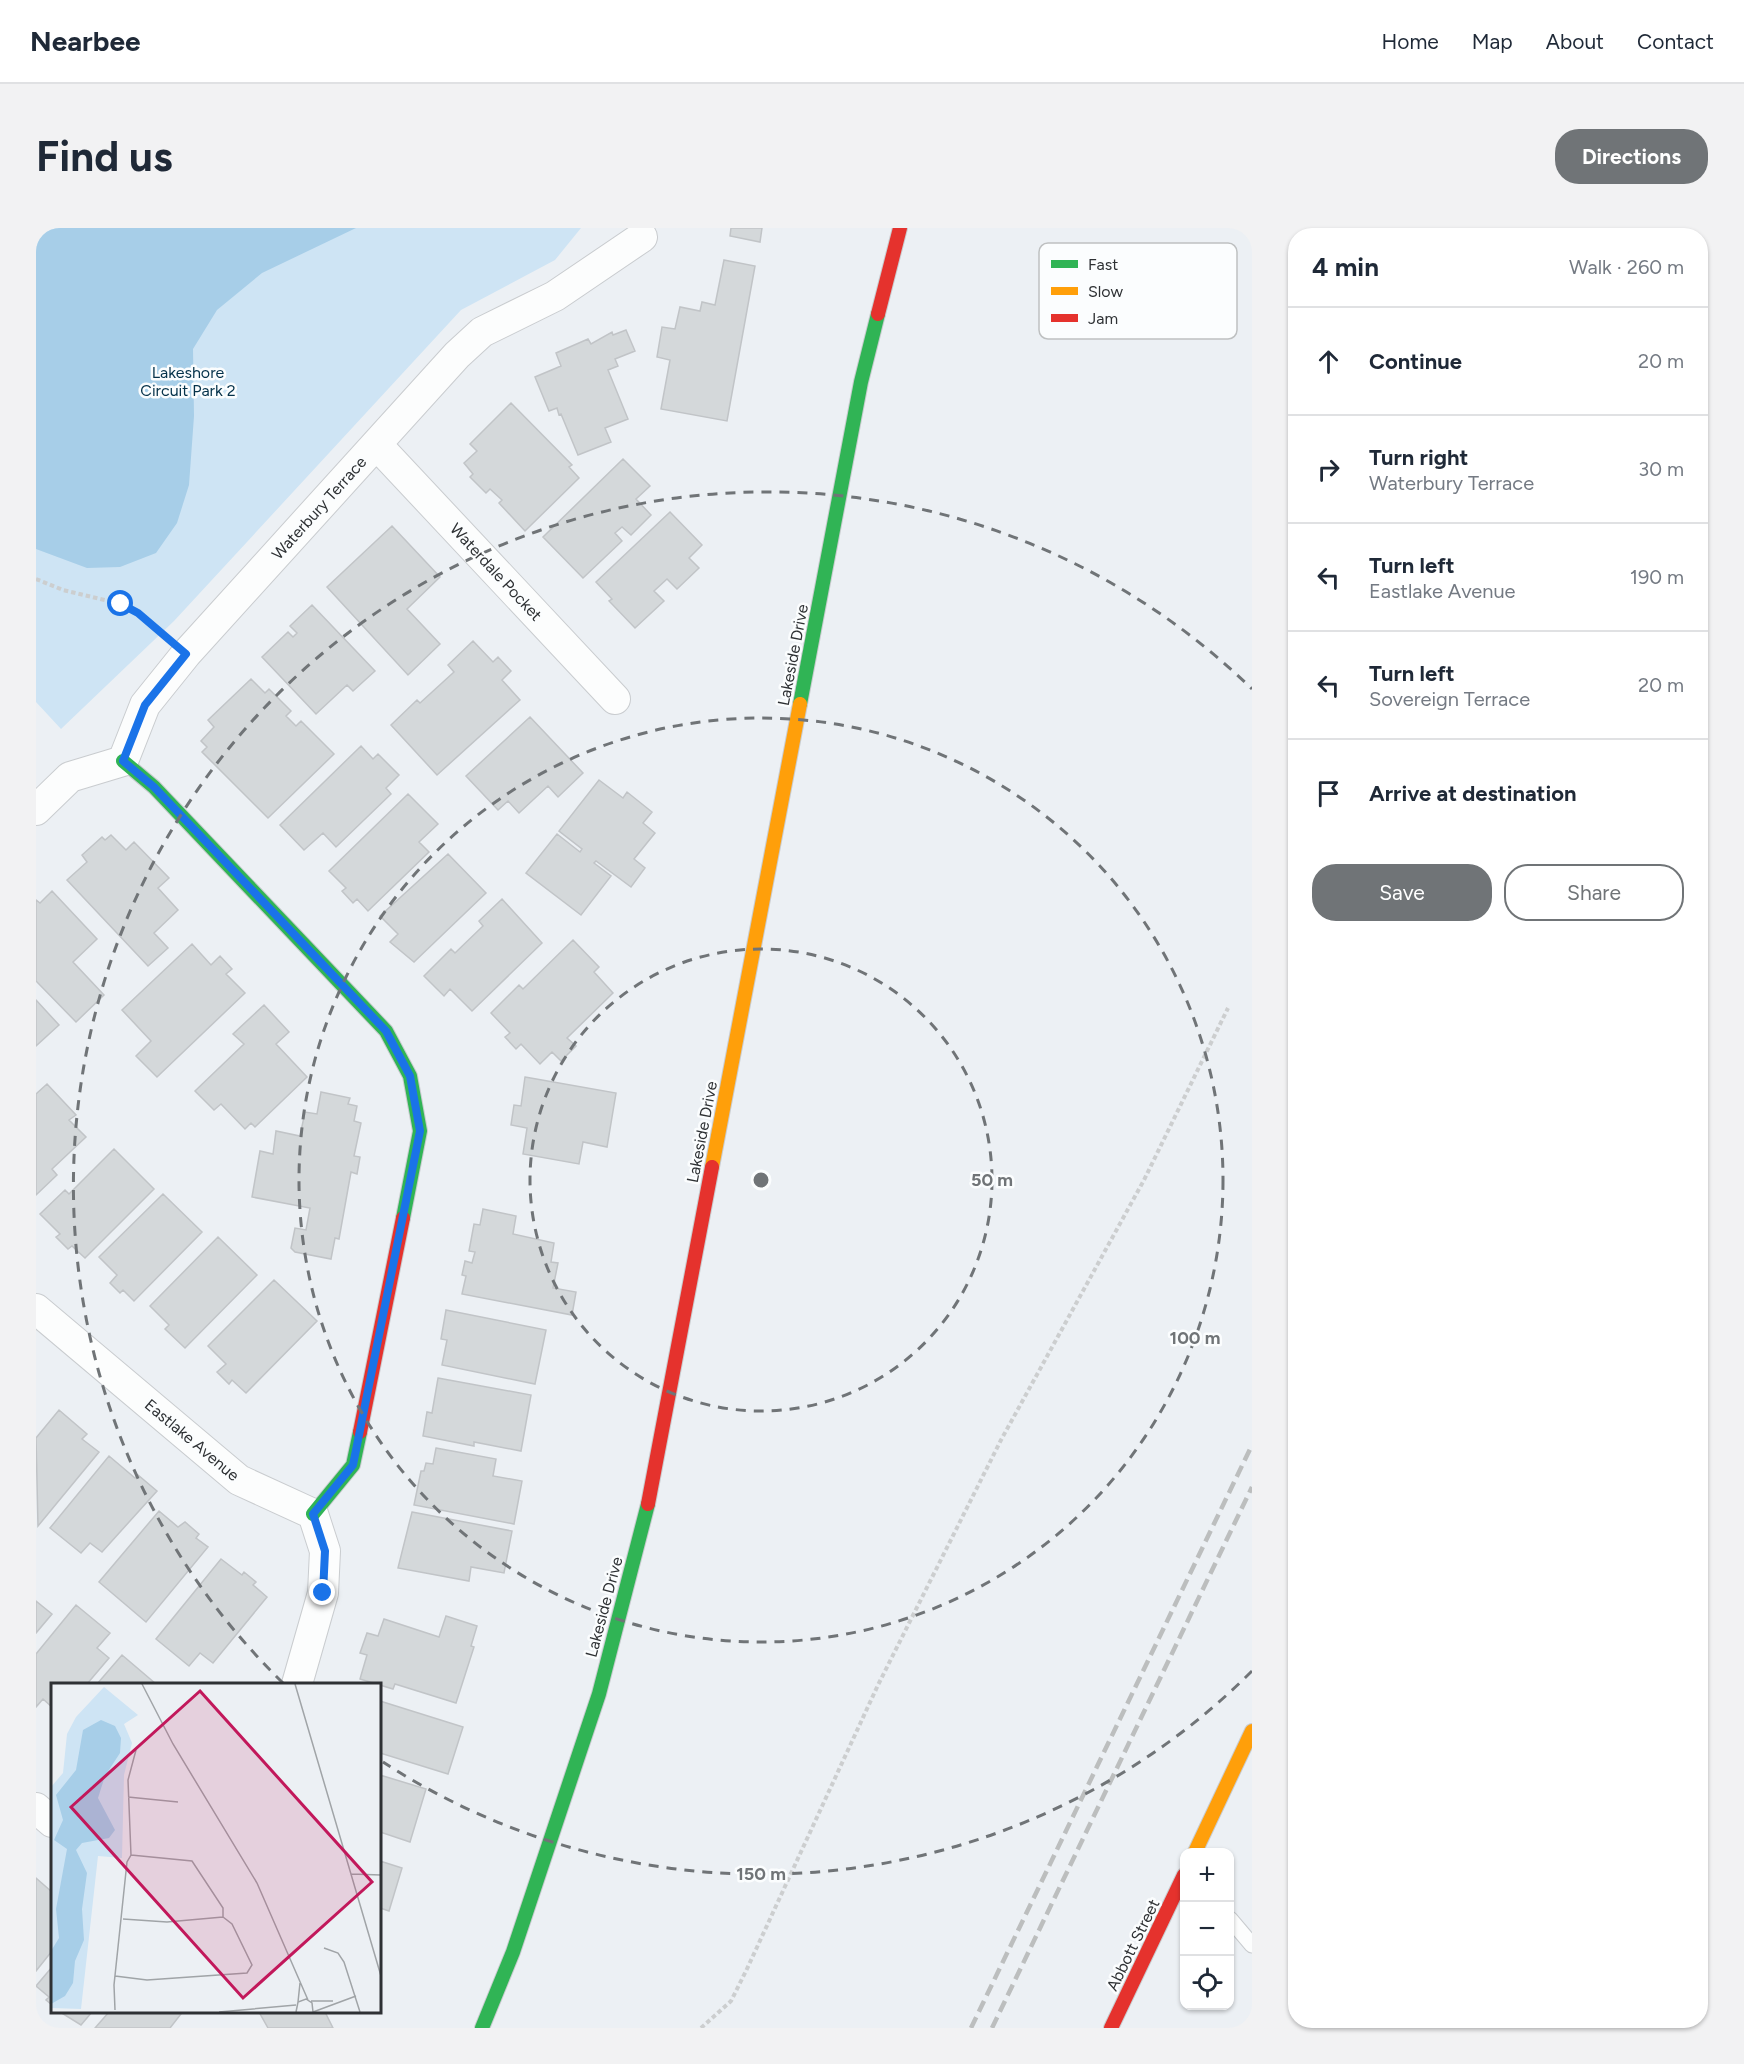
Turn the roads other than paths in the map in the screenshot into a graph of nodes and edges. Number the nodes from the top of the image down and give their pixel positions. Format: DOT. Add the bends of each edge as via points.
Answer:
graph roads {
  1 [pos="900,228"];
  2 [pos="642,237"];
  3 [pos="377,445"];
  4 [pos="615,699"];
  5 [pos="123,761"];
  6 [pos="36,810"];
  7 [pos="36,1310"];
  8 [pos="313,1514"];
  9 [pos="297,1683"];
  10 [pos="1252,1731"];
  11 [pos="36,1809"];
  12 [pos="51,1821"];
  13 [pos="1197,1848"];
  14 [pos="1180,1895"];
  15 [pos="1234,1924"];
  16 [pos="1252,1944"];
  17 [pos="482,2028"];
  18 [pos="1112,2028"];
  1 -- 17 [label="street, Lakeside Drive" via="861,382 650,1496 599,1694 513,1952"];
  2 -- 3 [label="street, Waterbury Terrace" via="555,296 482,332"];
  3 -- 4 [label="street, Waterdale Pocket"];
  3 -- 5 [label="street, Waterbury Terrace" via="186,654 145,705"];
  5 -- 6 [label="street" via="70,777"];
  5 -- 8 [label="street" via="154,787 386,1031 410,1076 420,1131 353,1465"];
  7 -- 8 [label="street, Eastlake Avenue" via="239,1480"];
  8 -- 9 [label="street" via="325,1551 323,1593"];
  10 -- 13 [label="street"];
  11 -- 12 [label="street"];
  14 -- 18 [label="street, Abbott Street"];
  15 -- 16 [label="lane"];
}
